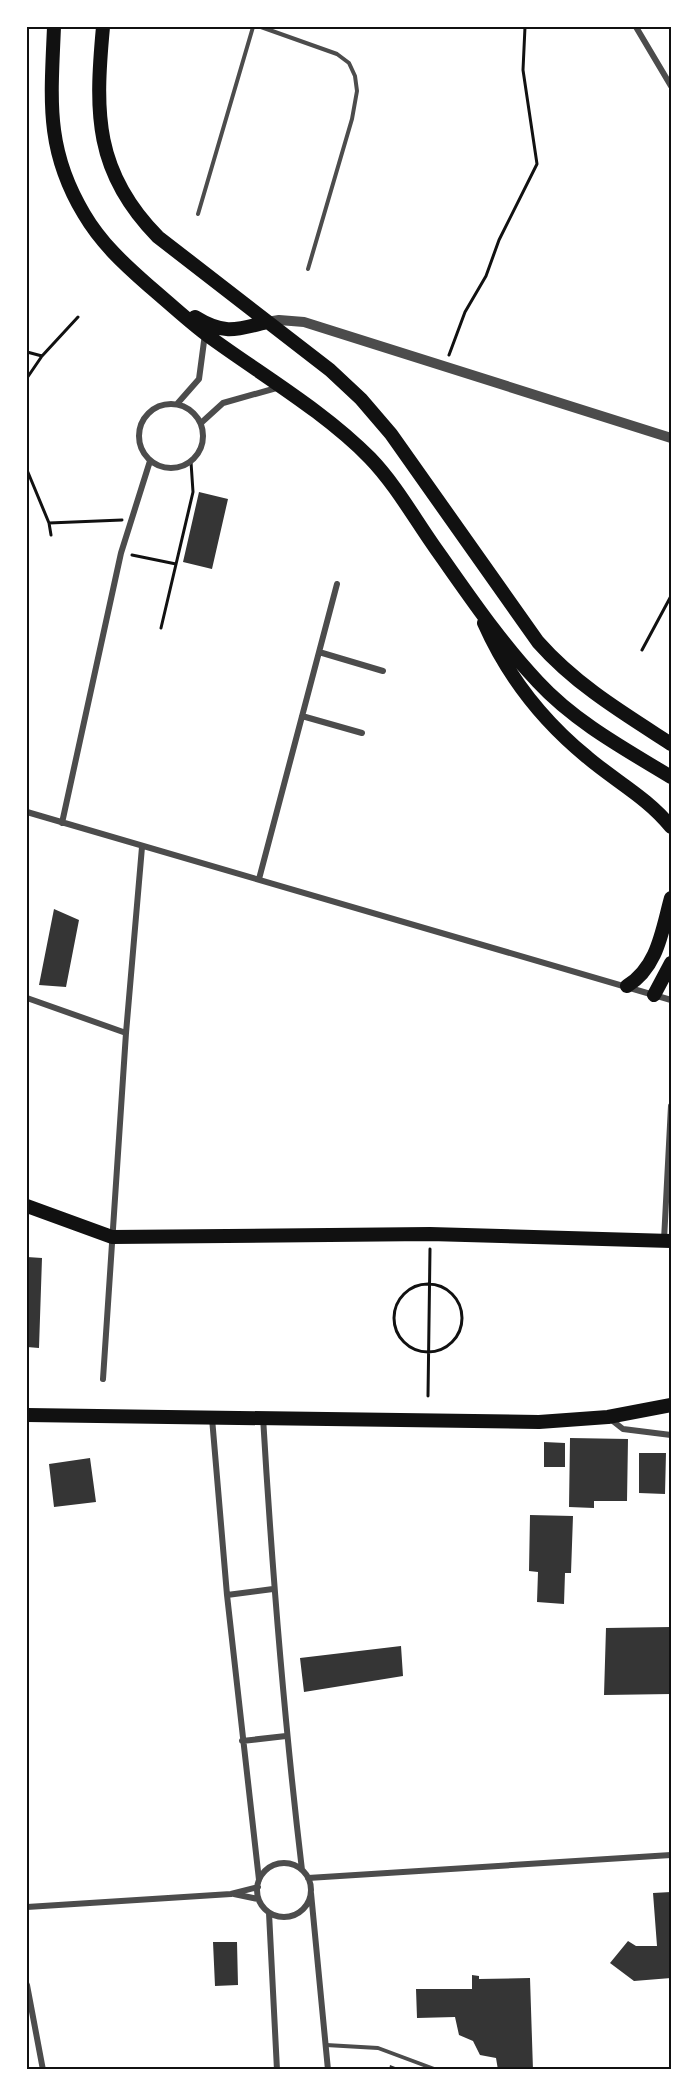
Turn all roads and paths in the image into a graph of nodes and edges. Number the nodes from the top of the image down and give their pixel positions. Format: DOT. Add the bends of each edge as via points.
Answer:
graph roads {
  1 [pos="54,27"];
  2 [pos="103,27"];
  3 [pos="253,27"];
  4 [pos="261,27"];
  5 [pos="525,27"];
  6 [pos="636,27"];
  7 [pos="671,86"];
  8 [pos="198,214"];
  9 [pos="308,269"];
  10 [pos="156,292"];
  11 [pos="78,317"];
  12 [pos="267,322"];
  13 [pos="205,334"];
  14 [pos="27,352"];
  15 [pos="42,356"];
  16 [pos="444,368"];
  17 [pos="27,378"];
  18 [pos="280,387"];
  19 [pos="177,404"];
  20 [pos="201,423"];
  21 [pos="671,438"];
  22 [pos="150,461"];
  23 [pos="191,462"];
  24 [pos="27,470"];
  25 [pos="130,519"];
  26 [pos="49,523"];
  27 [pos="51,535"];
  28 [pos="121,553"];
  29 [pos="176,564"];
  30 [pos="337,584"];
  31 [pos="671,596"];
  32 [pos="473,600"];
  33 [pos="161,628"];
  34 [pos="642,650"];
  35 [pos="318,652"];
  36 [pos="383,670"];
  37 [pos="302,716"];
  38 [pos="362,733"];
  39 [pos="671,744"];
  40 [pos="671,777"];
  41 [pos="27,813"];
  42 [pos="62,823"];
  43 [pos="671,827"];
  44 [pos="142,847"];
  45 [pos="259,879"];
  46 [pos="671,898"];
  47 [pos="671,963"];
  48 [pos="627,986"];
  49 [pos="654,995"];
  50 [pos="27,998"];
  51 [pos="671,1000"];
  52 [pos="126,1033"];
  53 [pos="671,1106"];
  54 [pos="27,1206"];
  55 [pos="112,1237"];
  56 [pos="668,1241"];
  57 [pos="430,1250"];
  58 [pos="429,1283"];
  59 [pos="429,1354"];
  60 [pos="102,1379"];
  61 [pos="428,1396"];
  62 [pos="671,1405"];
  63 [pos="27,1415"];
  64 [pos="263,1417"];
  65 [pos="608,1417"];
  66 [pos="212,1418"];
  67 [pos="671,1436"];
  68 [pos="273,1589"];
  69 [pos="227,1596"];
  70 [pos="286,1736"];
  71 [pos="242,1741"];
  72 [pos="671,1855"];
  73 [pos="302,1870"];
  74 [pos="308,1878"];
  75 [pos="258,1884"];
  76 [pos="311,1893"];
  77 [pos="231,1894"];
  78 [pos="258,1899"];
  79 [pos="27,1907"];
  80 [pos="269,1913"];
  81 [pos="27,1985"];
  82 [pos="326,2045"];
  83 [pos="43,2070"];
  84 [pos="277,2070"];
  85 [pos="328,2070"];
  86 [pos="437,2070"];
  1 -- 10 [label="main road" via="51,89 59,163 96,233 117,258"];
  2 -- 12 [label="main road" via="99,114 110,167 122,194 158,237"];
  3 -- 8 [label="lane"];
  4 -- 9 [label="lane" via="337,54 349,63 356,76 352,119"];
  5 -- 16 [label="path" via="523,70 537,164 499,240 486,276 465,312"];
  6 -- 7 [label="street"];
  10 -- 12 [label="main road" via="218,329 227,331"];
  10 -- 13 [label="main road"];
  11 -- 15 [label="path"];
  12 -- 16 [label="street" via="304,322"];
  12 -- 39 [label="main road" via="330,370 376,416 538,642 560,666 613,707"];
  13 -- 18 [label="main road"];
  13 -- 19 [label="street" via="199,379"];
  14 -- 15 [label="path"];
  15 -- 17 [label="path"];
  16 -- 21 [label="street"];
  18 -- 20 [label="street" via="223,403"];
  18 -- 32 [label="main road" via="369,457 394,486"];
  19 -- 20 [label="street" via="192,411"];
  19 -- 22 [label="street" via="157,407 142,422 140,443"];
  20 -- 23 [label="street" via="203,445"];
  22 -- 23 [label="street" via="163,468 178,468"];
  22 -- 25 [label="street"];
  23 -- 29 [label="path" via="194,492"];
  24 -- 26 [label="path"];
  25 -- 26 [label="path"];
  25 -- 28 [label="street"];
  26 -- 27 [label="path"];
  28 -- 29 [label="path"];
  28 -- 42 [label="street"];
  29 -- 33 [label="path"];
  30 -- 35 [label="street"];
  31 -- 34 [label="path"];
  32 -- 40 [label="main road" via="539,684 615,743"];
  32 -- 43 [label="main road" via="495,648 535,707 586,756 655,808"];
  35 -- 36 [label="street"];
  35 -- 37 [label="street"];
  37 -- 38 [label="street"];
  37 -- 45 [label="street"];
  41 -- 42 [label="street"];
  42 -- 44 [label="street"];
  44 -- 45 [label="street"];
  44 -- 52 [label="street"];
  45 -- 48 [label="street"];
  46 -- 48 [label="main road" via="649,966"];
  47 -- 49 [label="main road"];
  48 -- 49 [label="street"];
  49 -- 51 [label="street"];
  50 -- 52 [label="street"];
  52 -- 55 [label="street"];
  53 -- 56 [label="street"];
  54 -- 55 [label="main road"];
  55 -- 56 [label="main road" via="430,1234"];
  55 -- 60 [label="street"];
  57 -- 58 [label="path"];
  58 -- 59 [label="path"];
  58 -- 59 [label="path" via="441,1286 459,1302 463,1325 451,1346"];
  58 -- 59 [label="path" via="400,1297 395,1307 395,1329 408,1347"];
  59 -- 61 [label="path"];
  62 -- 65 [label="main road"];
  63 -- 66 [label="main road"];
  64 -- 65 [label="main road" via="427,1422 539,1422"];
  64 -- 66 [label="main road"];
  64 -- 68 [label="street"];
  65 -- 67 [label="street" via="623,1429"];
  66 -- 69 [label="street"];
  68 -- 69 [label="street"];
  68 -- 70 [label="street"];
  69 -- 71 [label="street"];
  70 -- 71 [label="street"];
  70 -- 73 [label="street"];
  71 -- 75 [label="street"];
  72 -- 74 [label="street"];
  73 -- 74 [label="street"];
  73 -- 75 [label="street" via="278,1864 270,1867"];
  74 -- 76 [label="street"];
  75 -- 77 [label="street"];
  75 -- 78 [label="street"];
  76 -- 80 [label="street" via="299,1913 284,1918"];
  76 -- 82 [label="street"];
  77 -- 78 [label="street"];
  77 -- 79 [label="street"];
  78 -- 80 [label="street"];
  80 -- 84 [label="street"];
  81 -- 83 [label="street"];
  82 -- 85 [label="street"];
  82 -- 86 [label="lane" via="378,2048"];
}
